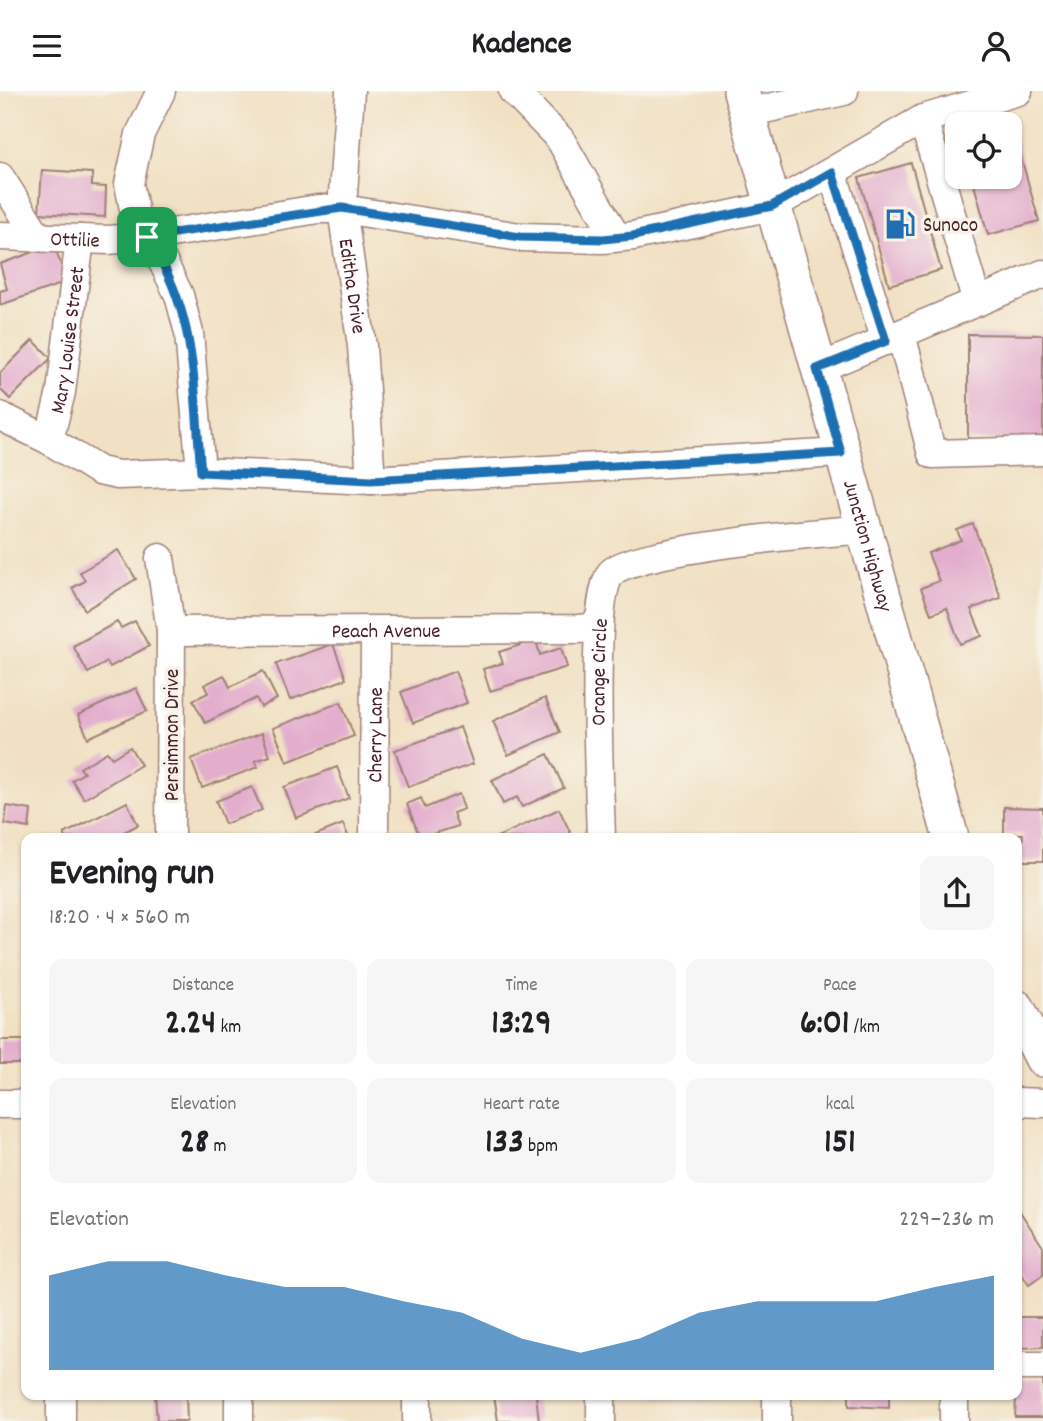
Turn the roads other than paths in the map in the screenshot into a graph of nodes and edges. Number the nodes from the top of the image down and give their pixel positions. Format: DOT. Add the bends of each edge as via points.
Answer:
graph roads {
  1 [pos="160,91"];
  2 [pos="350,91"];
  3 [pos="513,91"];
  4 [pos="844,91"];
  5 [pos="1018,91"];
  6 [pos="811,95"];
  7 [pos="744,102"];
  8 [pos="923,119"];
  9 [pos="832,172"];
  10 [pos="0,177"];
  11 [pos="772,206"];
  12 [pos="342,208"];
  13 [pos="0,236"];
  14 [pos="38,237"];
  15 [pos="147,237"];
  16 [pos="616,237"];
  17 [pos="80,239"];
  18 [pos="1043,274"];
  19 [pos="977,302"];
  20 [pos="893,337"];
  21 [pos="817,369"];
  22 [pos="0,416"];
  23 [pos="49,440"];
  24 [pos="1043,450"];
  25 [pos="841,453"];
  26 [pos="201,472"];
  27 [pos="371,480"];
  28 [pos="862,530"];
  29 [pos="160,558"];
  30 [pos="597,621"];
  31 [pos="172,631"];
  32 [pos="375,631"];
  33 [pos="170,833"];
  34 [pos="374,833"];
  35 [pos="601,833"];
  36 [pos="950,833"];
  37 [pos="1022,1018"];
  38 [pos="1043,1059"];
  39 [pos="1022,1102"];
  40 [pos="1043,1103"];
  41 [pos="0,1104"];
  42 [pos="21,1104"];
  43 [pos="1022,1366"];
  44 [pos="1043,1366"];
  45 [pos="61,1400"];
  46 [pos="239,1400"];
  47 [pos="417,1400"];
  48 [pos="601,1400"];
  49 [pos="777,1400"];
  50 [pos="954,1400"];
  51 [pos="61,1421"];
  52 [pos="239,1421"];
  53 [pos="417,1421"];
  54 [pos="601,1421"];
  55 [pos="777,1421"];
  56 [pos="954,1421"];
  1 -- 15 [label="street" via="140,134 129,184 136,219"];
  2 -- 12 [label="street, Editha Drive"];
  3 -- 16 [label="street" via="560,139"];
  4 -- 6 [label="street"];
  5 -- 8 [label="street, Ottilie"];
  6 -- 7 [label="street"];
  7 -- 11 [label="main road, Junction Highway"];
  8 -- 9 [label="street, Ottilie"];
  8 -- 19 [label="street"];
  9 -- 11 [label="street, Ottilie"];
  9 -- 20 [label="street"];
  10 -- 14 [label="street"];
  11 -- 16 [label="street, Ottilie"];
  11 -- 21 [label="main road, Junction Highway"];
  12 -- 15 [label="street, Ottilie"];
  12 -- 16 [label="street, Ottilie" via="520,237"];
  12 -- 27 [label="street, Editha Drive" via="362,346"];
  13 -- 14 [label="street, Ottilie"];
  14 -- 17 [label="street, Ottilie"];
  15 -- 17 [label="street, Ottilie"];
  15 -- 26 [label="street" via="179,295 189,333"];
  17 -- 23 [label="street, Mary Louise Street" via="61,392"];
  18 -- 19 [label="street"];
  19 -- 20 [label="street"];
  20 -- 21 [label="street"];
  20 -- 24 [label="street" via="932,454"];
  21 -- 25 [label="main road, Junction Highway"];
  22 -- 23 [label="street"];
  23 -- 26 [label="street" via="99,471 118,475"];
  25 -- 27 [label="street"];
  25 -- 28 [label="main road, Junction Highway"];
  26 -- 27 [label="street"];
  28 -- 30 [label="street, Orange Circle" via="671,553 622,565 606,582"];
  28 -- 36 [label="main road, Junction Highway"];
  29 -- 31 [label="street, Persimmon Drive"];
  30 -- 32 [label="street, Peach Avenue" via="591,628"];
  30 -- 35 [label="street, Orange Circle"];
  31 -- 32 [label="street, Peach Avenue"];
  31 -- 33 [label="street, Persimmon Drive"];
  32 -- 34 [label="street, Cherry Lane"];
  37 -- 38 [label="main road"];
  39 -- 40 [label="street"];
  41 -- 42 [label="street"];
  43 -- 44 [label="street"];
  45 -- 51 [label="street"];
  46 -- 52 [label="street"];
  47 -- 53 [label="street"];
  48 -- 54 [label="street"];
  49 -- 55 [label="street"];
  50 -- 56 [label="street"];
}
